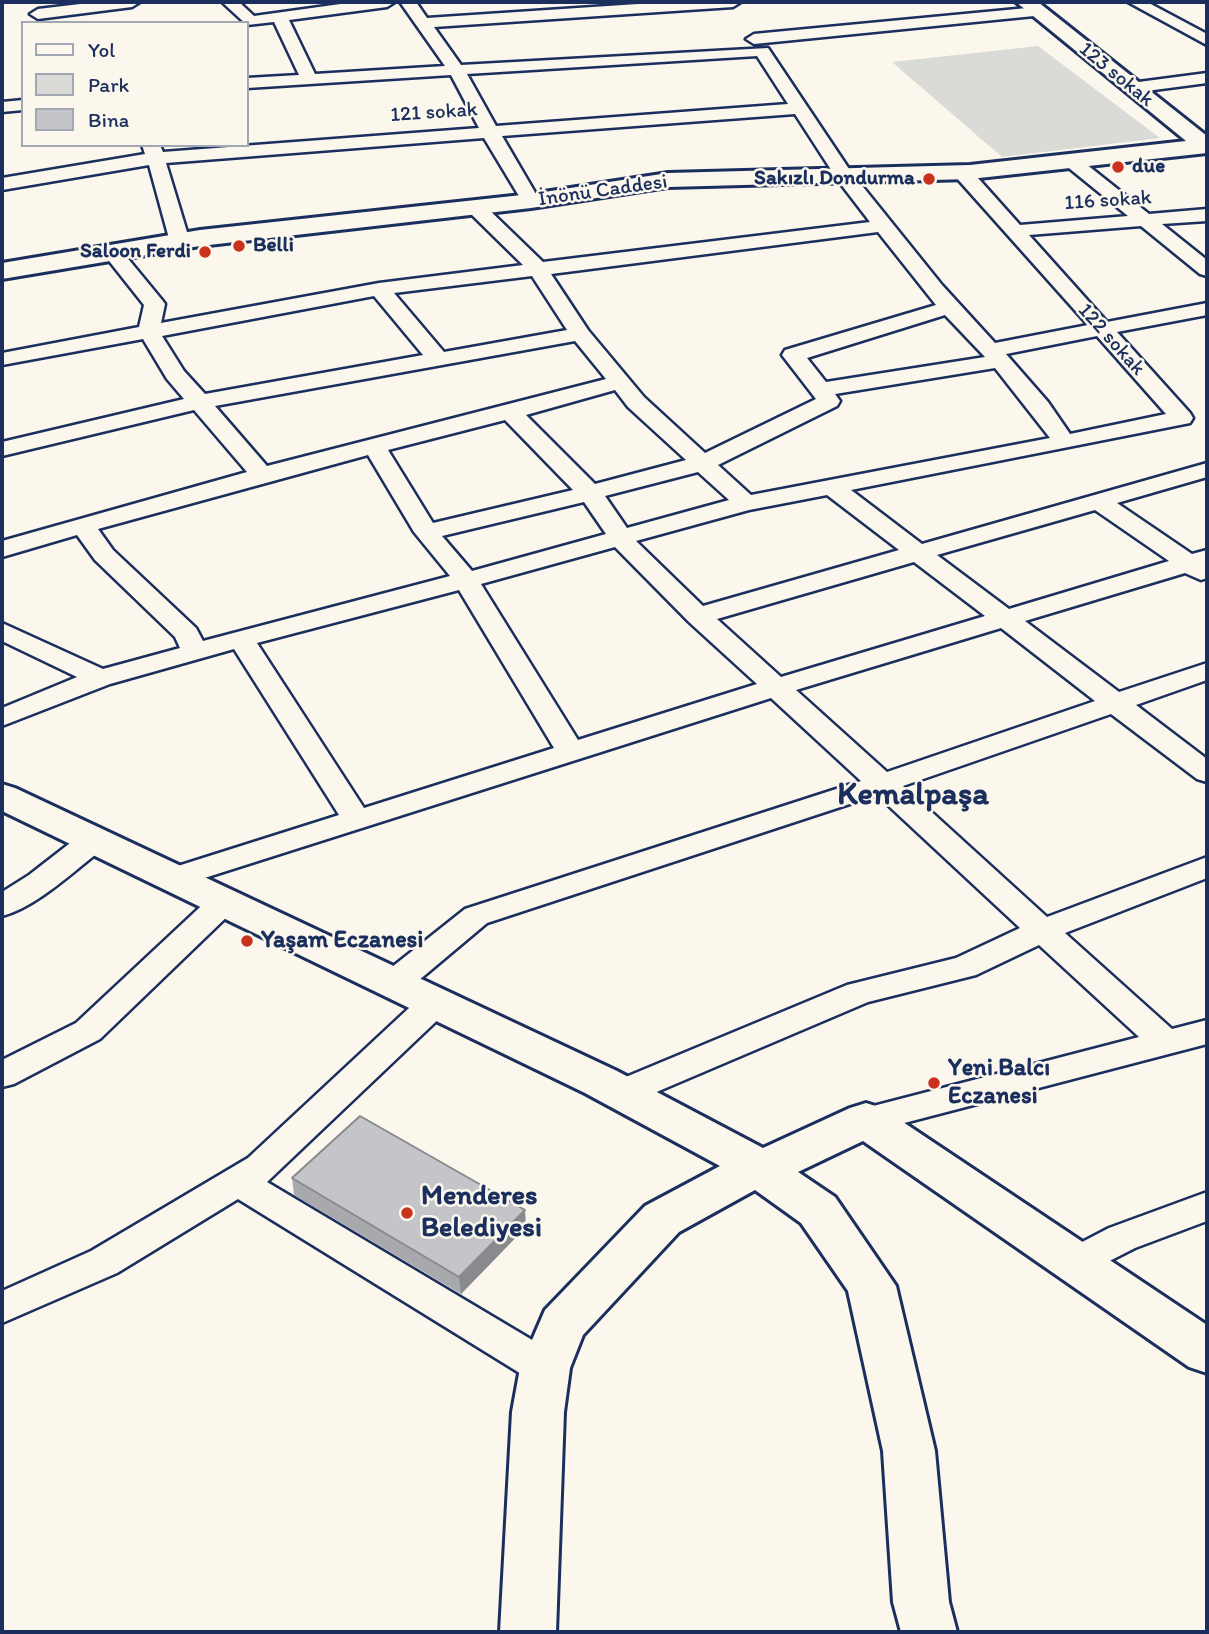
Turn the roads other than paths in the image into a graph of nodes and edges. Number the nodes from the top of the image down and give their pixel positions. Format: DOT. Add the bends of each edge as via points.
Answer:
graph roads {
  1 [pos="132,2"];
  2 [pos="230,2"];
  3 [pos="387,2"];
  4 [pos="408,2"];
  5 [pos="532,2"];
  6 [pos="623,2"];
  7 [pos="730,2"];
  8 [pos="1136,2"];
  9 [pos="1032,7"];
  10 [pos="37,13"];
  11 [pos="546,16"];
  12 [pos="279,17"];
  13 [pos="244,21"];
  14 [pos="248,22"];
  15 [pos="425,23"];
  16 [pos="751,35"];
  17 [pos="1207,40"];
  18 [pos="456,70"];
  19 [pos="1207,78"];
  20 [pos="309,79"];
  21 [pos="248,83"];
  22 [pos="1131,88"];
  23 [pos="21,105"];
  24 [pos="2,107"];
  25 [pos="800,108"];
  26 [pos="490,132"];
  27 [pos="248,146"];
  28 [pos="1207,146"];
  29 [pos="238,147"];
  30 [pos="154,152"];
  31 [pos="1070,160"];
  32 [pos="962,172"];
  33 [pos="844,175"];
  34 [pos="2,184"];
  35 [pos="531,201"];
  36 [pos="476,208"];
  37 [pos="1207,215"];
  38 [pos="1146,221"];
  39 [pos="883,226"];
  40 [pos="1013,231"];
  41 [pos="180,242"];
  42 [pos="113,253"];
  43 [pos="538,269"];
  44 [pos="1207,270"];
  45 [pos="2,271"];
  46 [pos="379,289"];
  47 [pos="950,307"];
  48 [pos="1207,309"];
  49 [pos="1098,328"];
  50 [pos="149,332"];
  51 [pos="580,334"];
  52 [pos="995,355"];
  53 [pos="2,359"];
  54 [pos="438,359"];
  55 [pos="620,382"];
  56 [pos="820,390"];
  57 [pos="199,402"];
  58 [pos="510,412"];
  59 [pos="1064,442"];
  60 [pos="374,446"];
  61 [pos="2,449"];
  62 [pos="703,463"];
  63 [pos="1207,470"];
  64 [pos="262,475"];
  65 [pos="832,487"];
  66 [pos="590,493"];
  67 [pos="1097,500"];
  68 [pos="746,503"];
  69 [pos="83,526"];
  70 [pos="426,532"];
  71 [pos="621,537"];
  72 [pos="2,549"];
  73 [pos="917,553"];
  74 [pos="1201,566"];
  75 [pos="466,580"];
  76 [pos="698,616"];
  77 [pos="1004,619"];
  78 [pos="2,631"];
  79 [pos="241,639"];
  80 [pos="195,652"];
  81 [pos="1207,671"];
  82 [pos="100,678"];
  83 [pos="777,687"];
  84 [pos="1114,702"];
  85 [pos="2,718"];
  86 [pos="571,752"];
  87 [pos="1207,774"];
  88 [pos="884,783"];
  89 [pos="2,796"];
  90 [pos="357,820"];
  91 [pos="94,840"];
  92 [pos="1207,867"];
  93 [pos="173,878"];
  94 [pos="225,902"];
  95 [pos="2,906"];
  96 [pos="1043,930"];
  97 [pos="394,983"];
  98 [pos="435,1003"];
  99 [pos="1207,1032"];
  100 [pos="1166,1043"];
  101 [pos="2,1075"];
  102 [pos="621,1093"];
  103 [pos="866,1120"];
  104 [pos="757,1168"];
  105 [pos="238,1181"];
  106 [pos="1207,1206"];
  107 [pos="1076,1262"];
  108 [pos="2,1308"];
  109 [pos="1207,1352"];
  110 [pos="545,1368"];
  111 [pos="528,1632"];
  112 [pos="929,1632"];
  1 -- 10 [label="street"];
  2 -- 13 [label="street"];
  3 -- 12 [label="street"];
  4 -- 15 [label="street"];
  5 -- 11 [label="street"];
  6 -- 11 [label="street"];
  7 -- 11 [label="street"];
  7 -- 16 [label="street"];
  8 -- 17 [label="street"];
  9 -- 16 [label="street"];
  9 -- 22 [label="main road, 123 sokak"];
  11 -- 15 [label="street"];
  12 -- 14 [label="street"];
  12 -- 20 [label="street"];
  15 -- 18 [label="street"];
  16 -- 18 [label="street"];
  16 -- 25 [label="street"];
  18 -- 20 [label="street, 121 sokak"];
  18 -- 26 [label="street, 121 sokak"];
  19 -- 22 [label="street"];
  20 -- 21 [label="street, 121 sokak"];
  22 -- 28 [label="main road, 123 sokak"];
  23 -- 24 [label="street"];
  25 -- 26 [label="street"];
  25 -- 33 [label="street"];
  26 -- 27 [label="street, 121 sokak"];
  26 -- 35 [label="street"];
  28 -- 31 [label="main road, İnönü Caddesi"];
  29 -- 30 [label="street, 121 sokak"];
  30 -- 34 [label="street, 121 sokak"];
  30 -- 41 [label="street"];
  31 -- 32 [label="main road, İnönü Caddesi"];
  31 -- 38 [label="street"];
  32 -- 33 [label="main road, İnönü Caddesi"];
  32 -- 40 [label="street, 122 sokak"];
  33 -- 35 [label="main road, İnönü Caddesi" via="668,180"];
  33 -- 39 [label="street"];
  35 -- 36 [label="main road, İnönü Caddesi"];
  36 -- 41 [label="main road, İnönü Caddesi"];
  36 -- 43 [label="street"];
  37 -- 38 [label="street, 116 sokak"];
  38 -- 40 [label="street, 116 sokak"];
  38 -- 44 [label="street"];
  39 -- 43 [label="street"];
  39 -- 47 [label="street"];
  40 -- 49 [label="street, 122 sokak"];
  41 -- 42 [label="main road, İnönü Caddesi"];
  42 -- 45 [label="main road, İnönü Caddesi"];
  42 -- 50 [label="street" via="155,304"];
  43 -- 46 [label="street"];
  43 -- 51 [label="street"];
  46 -- 50 [label="street"];
  46 -- 54 [label="street"];
  47 -- 52 [label="street"];
  47 -- 56 [label="street" via="793,355"];
  48 -- 49 [label="street"];
  49 -- 52 [label="street"];
  49 -- 59 [label="street, 122 sokak" via="1182,418"];
  50 -- 53 [label="street"];
  50 -- 57 [label="street"];
  51 -- 54 [label="street"];
  51 -- 55 [label="street"];
  52 -- 56 [label="street"];
  52 -- 59 [label="street"];
  54 -- 57 [label="street"];
  55 -- 58 [label="street"];
  55 -- 62 [label="street"];
  56 -- 62 [label="street" via="829,401"];
  57 -- 61 [label="street"];
  57 -- 64 [label="street"];
  58 -- 60 [label="street"];
  58 -- 66 [label="street"];
  59 -- 65 [label="street"];
  60 -- 64 [label="street"];
  60 -- 70 [label="street"];
  62 -- 66 [label="street"];
  62 -- 68 [label="street"];
  63 -- 67 [label="street"];
  64 -- 69 [label="street"];
  65 -- 68 [label="street"];
  65 -- 73 [label="street"];
  66 -- 70 [label="street"];
  66 -- 71 [label="street"];
  67 -- 73 [label="street"];
  67 -- 74 [label="street"];
  68 -- 71 [label="street"];
  69 -- 72 [label="street"];
  69 -- 80 [label="street" via="103,555 187,634"];
  70 -- 75 [label="street"];
  71 -- 75 [label="street"];
  71 -- 76 [label="street"];
  73 -- 76 [label="street"];
  73 -- 77 [label="street"];
  74 -- 77 [label="street"];
  75 -- 79 [label="street"];
  75 -- 86 [label="street"];
  76 -- 83 [label="street"];
  77 -- 83 [label="street"];
  77 -- 84 [label="street"];
  78 -- 82 [label="street"];
  79 -- 80 [label="street"];
  79 -- 90 [label="street"];
  80 -- 82 [label="street"];
  81 -- 84 [label="street"];
  82 -- 85 [label="street"];
  83 -- 86 [label="street"];
  83 -- 88 [label="street"];
  84 -- 87 [label="street"];
  84 -- 88 [label="street"];
  86 -- 90 [label="street"];
  88 -- 96 [label="street"];
  88 -- 97 [label="street" via="476,916"];
  89 -- 91 [label="main road"];
  90 -- 93 [label="street"];
  91 -- 93 [label="main road"];
  91 -- 95 [label="street"];
  92 -- 96 [label="street"];
  93 -- 94 [label="main road"];
  94 -- 97 [label="main road"];
  94 -- 101 [label="street" via="88,1031"];
  96 -- 100 [label="street"];
  96 -- 102 [label="street" via="965,967 859,993"];
  97 -- 98 [label="main road"];
  98 -- 102 [label="main road"];
  98 -- 105 [label="street" via="261,1168"];
  99 -- 100 [label="street"];
  100 -- 103 [label="street"];
  102 -- 104 [label="main road"];
  103 -- 104 [label="main road"];
  103 -- 107 [label="main road"];
  104 -- 110 [label="main road" via="663,1219 563,1324"];
  104 -- 112 [label="main road" via="818,1210 871,1286 909,1451 921,1602"];
  105 -- 108 [label="street" via="104,1262"];
  105 -- 110 [label="street"];
  106 -- 107 [label="street" via="1122,1238"];
  107 -- 109 [label="main road"];
  110 -- 111 [label="main road" via="538,1412"];
}
